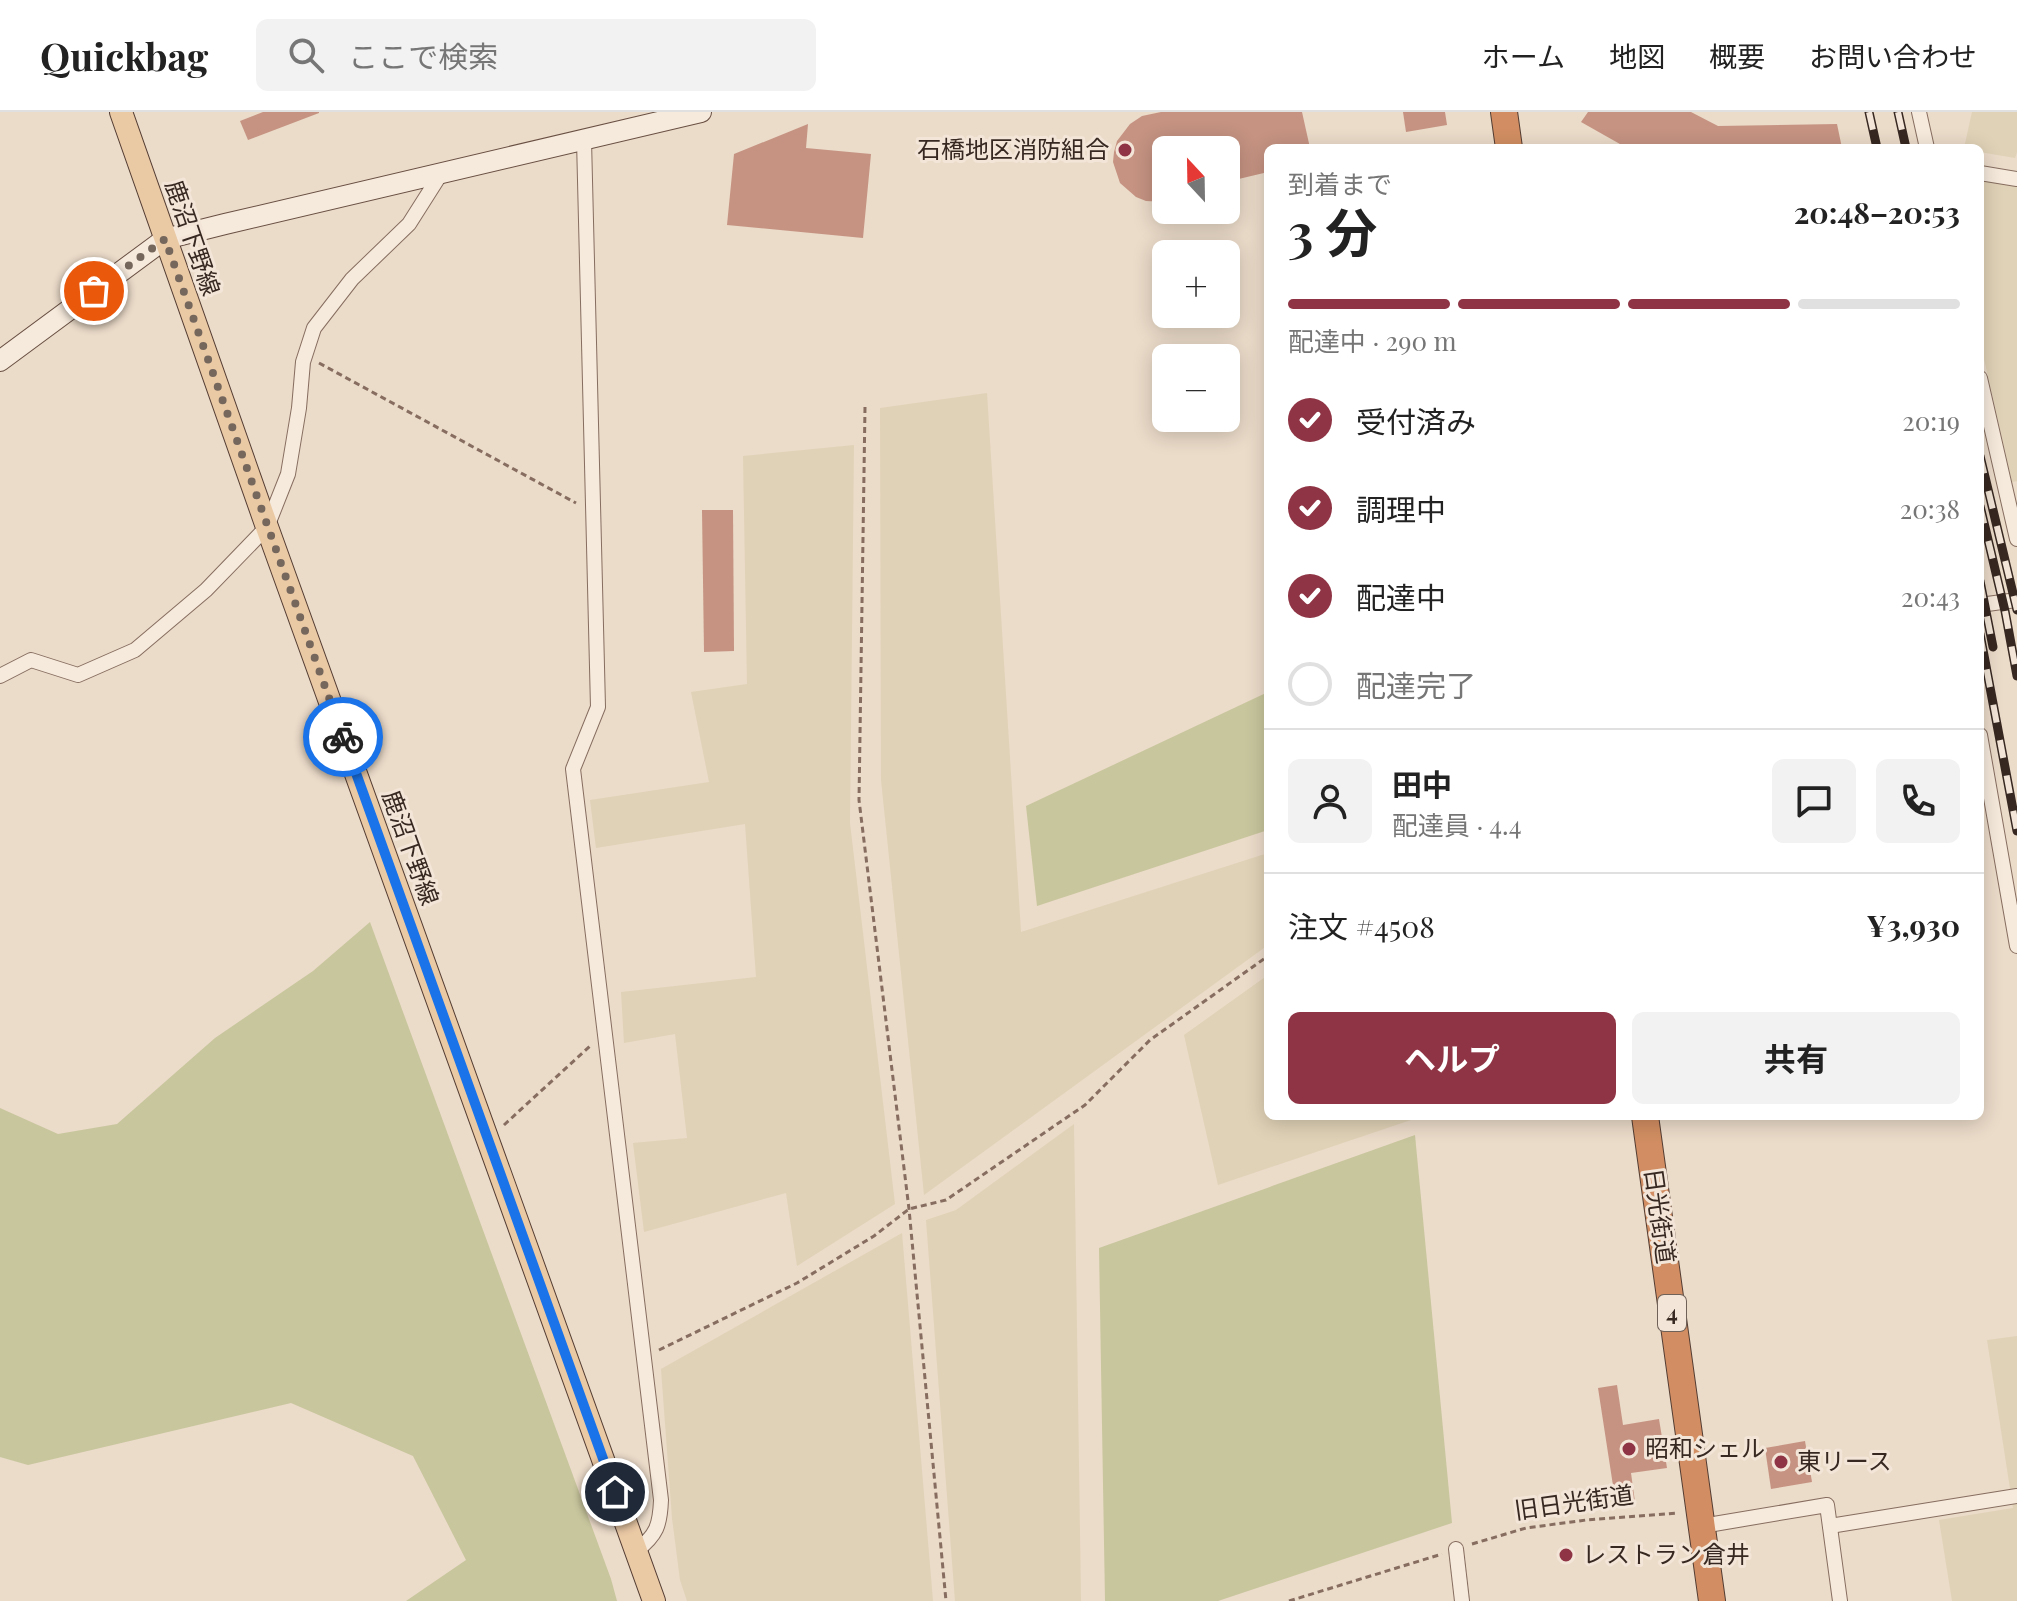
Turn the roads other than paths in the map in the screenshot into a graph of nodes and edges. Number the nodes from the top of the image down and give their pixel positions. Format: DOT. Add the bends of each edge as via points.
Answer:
graph roads {
  1 [pos="121,112"];
  2 [pos="701,112"];
  3 [pos="1504,112"];
  4 [pos="1919,112"];
  5 [pos="584,140"];
  6 [pos="1508,144"];
  7 [pos="1926,144"];
  8 [pos="442,172"];
  9 [pos="1984,174"];
  10 [pos="2017,179"];
  11 [pos="165,239"];
  12 [pos="0,361"];
  13 [pos="1984,395"];
  14 [pos="267,527"];
  15 [pos="2017,539"];
  16 [pos="2017,600"];
  17 [pos="1984,604"];
  18 [pos="0,676"];
  19 [pos="1984,758"];
  20 [pos="2017,946"];
  21 [pos="1646,1120"];
  22 [pos="2017,1496"];
  23 [pos="1701,1518"];
  24 [pos="1830,1526"];
  25 [pos="1456,1549"];
  26 [pos="636,1551"];
  27 [pos="654,1601"];
  28 [pos="1462,1601"];
  29 [pos="1712,1601"];
  30 [pos="1840,1601"];
  1 -- 11 [label="main road, 鹿沼下野線"];
  2 -- 5 [label="street"];
  3 -- 6 [label="highway"];
  4 -- 7 [label="street"];
  5 -- 8 [label="street"];
  5 -- 26 [label="street" via="598,707 573,769 661,1500 651,1540"];
  8 -- 11 [label="street"];
  8 -- 14 [label="street" via="409,224 352,279 314,328 288,474"];
  9 -- 10 [label="street"];
  11 -- 12 [label="street"];
  11 -- 14 [label="main road, 鹿沼下野線"];
  13 -- 15 [label="street"];
  14 -- 18 [label="street" via="206,590 135,650 78,675 31,660"];
  14 -- 26 [label="main road, 鹿沼下野線"];
  16 -- 17 [label="street"];
  19 -- 20 [label="street"];
  21 -- 23 [label="highway, 日光街道 / 4"];
  22 -- 24 [label="street"];
  23 -- 24 [label="street" via="1827,1505"];
  23 -- 29 [label="highway, 日光街道 / 4"];
  24 -- 30 [label="street"];
  25 -- 28 [label="street"];
  26 -- 27 [label="main road, 鹿沼下野線"];
}
